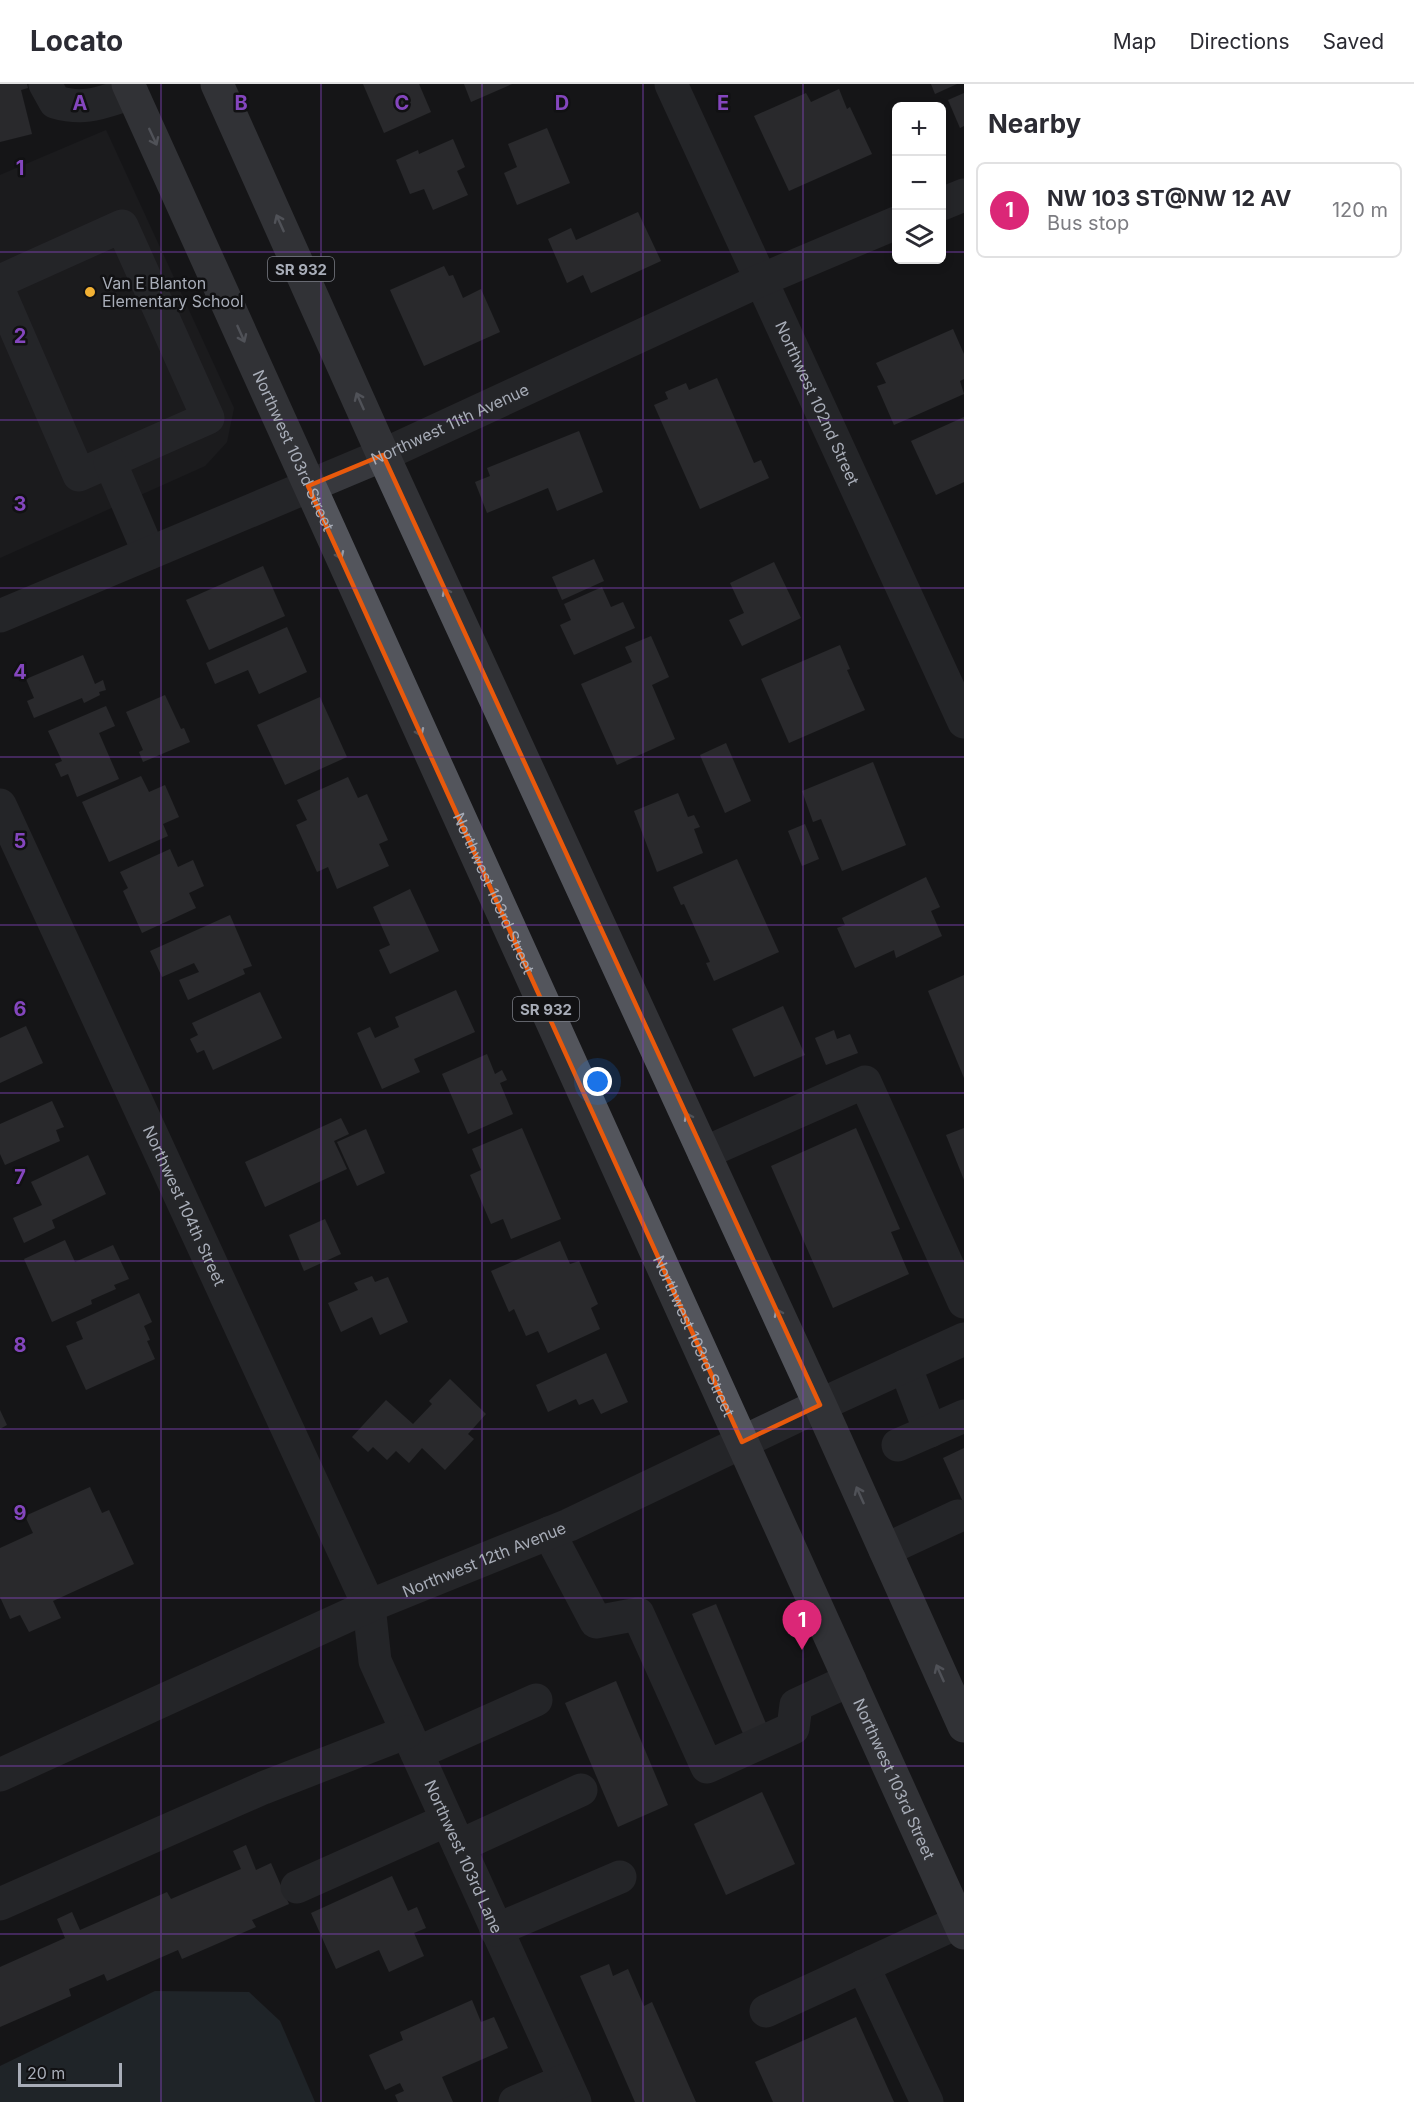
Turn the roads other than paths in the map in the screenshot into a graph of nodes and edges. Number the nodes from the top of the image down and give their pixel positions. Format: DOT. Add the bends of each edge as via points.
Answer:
graph roads {
  1 [pos="45,84"];
  2 [pos="217,84"];
  3 [pos="671,84"];
  4 [pos="130,88"];
  5 [pos="964,195"];
  6 [pos="946,202"];
  7 [pos="892,225"];
  8 [pos="761,280"];
  9 [pos="0,281"];
  10 [pos="0,293"];
  11 [pos="384,455"];
  12 [pos="110,462"];
  13 [pos="308,486"];
  14 [pos="149,554"];
  15 [pos="0,616"];
  16 [pos="964,722"];
  17 [pos="0,805"];
  18 [pos="704,1153"];
  19 [pos="964,1302"];
  20 [pos="964,1339"];
  21 [pos="905,1366"];
  22 [pos="819,1405"];
  23 [pos="964,1416"];
  24 [pos="930,1431"];
  25 [pos="742,1442"];
  26 [pos="898,1445"];
  27 [pos="958,1516"];
  28 [pos="549,1533"];
  29 [pos="885,1550"];
  30 [pos="369,1605"];
  31 [pos="850,1680"];
  32 [pos="536,1700"];
  33 [pos="964,1726"];
  34 [pos="412,1742"];
  35 [pos="0,1774"];
  36 [pos="581,1790"];
  37 [pos="453,1833"];
  38 [pos="620,1877"];
  39 [pos="297,1887"];
  40 [pos="0,1904"];
  41 [pos="962,1928"];
  42 [pos="496,1930"];
  43 [pos="863,1966"];
  44 [pos="766,2011"];
  45 [pos="570,2091"];
  46 [pos="515,2102"];
  47 [pos="927,2102"];
  1 -- 4 [label="street" via="55,102 73,107 90,106"];
  11 -- 2 [label="main road, SR 932, one-way"];
  3 -- 8 [label="street, Northwest 102nd Street"];
  4 -- 13 [label="main road, Northwest 103rd Street / SR 932, one-way"];
  5 -- 6 [label="street"];
  7 -- 8 [label="street, Northwest 11th Avenue"];
  8 -- 11 [label="street, Northwest 11th Avenue"];
  8 -- 16 [label="street, Northwest 102nd Street"];
  9 -- 12 [label="street" via="122,226 208,418"];
  10 -- 12 [label="street" via="79,475"];
  11 -- 13 [label="street, Northwest 11th Avenue"];
  18 -- 11 [label="main road, SR 932, one-way"];
  12 -- 14 [label="street"];
  13 -- 14 [label="street, Northwest 11th Avenue"];
  13 -- 25 [label="main road, Northwest 103rd Street / SR 932, one-way"];
  14 -- 15 [label="street, Northwest 11th Avenue"];
  17 -- 30 [label="street, Northwest 104th Street"];
  18 -- 19 [label="street" via="865,1082"];
  22 -- 18 [label="main road, SR 932, one-way"];
  20 -- 21 [label="street, Northwest 12th Avenue"];
  21 -- 22 [label="street, Northwest 12th Avenue"];
  21 -- 24 [label="street"];
  22 -- 25 [label="street, Northwest 12th Avenue"];
  29 -- 22 [label="main road, SR 932, one-way"];
  23 -- 24 [label="street"];
  24 -- 26 [label="street"];
  25 -- 28 [label="street, Northwest 12th Avenue"];
  25 -- 31 [label="main road, Northwest 103rd Street / SR 932"];
  27 -- 29 [label="street"];
  28 -- 30 [label="street, Northwest 12th Avenue"];
  28 -- 31 [label="street" via="596,1622 638,1614 707,1767 793,1728 796,1705"];
  33 -- 29 [label="main road, SR 932, one-way"];
  30 -- 34 [label="street, Northwest 103rd Lane" via="375,1661"];
  30 -- 35 [label="street, Northwest 12th Avenue"];
  31 -- 41 [label="main road, Northwest 103rd Street / SR 932"];
  32 -- 34 [label="street"];
  34 -- 37 [label="street, Northwest 103rd Lane"];
  34 -- 40 [label="street" via="263,1788"];
  36 -- 37 [label="street"];
  37 -- 39 [label="street"];
  37 -- 42 [label="street, Northwest 103rd Lane"];
  38 -- 42 [label="street"];
  41 -- 43 [label="street"];
  42 -- 45 [label="street, Northwest 103rd Lane"];
  43 -- 44 [label="street"];
  43 -- 47 [label="street"];
  45 -- 46 [label="street"];
}
